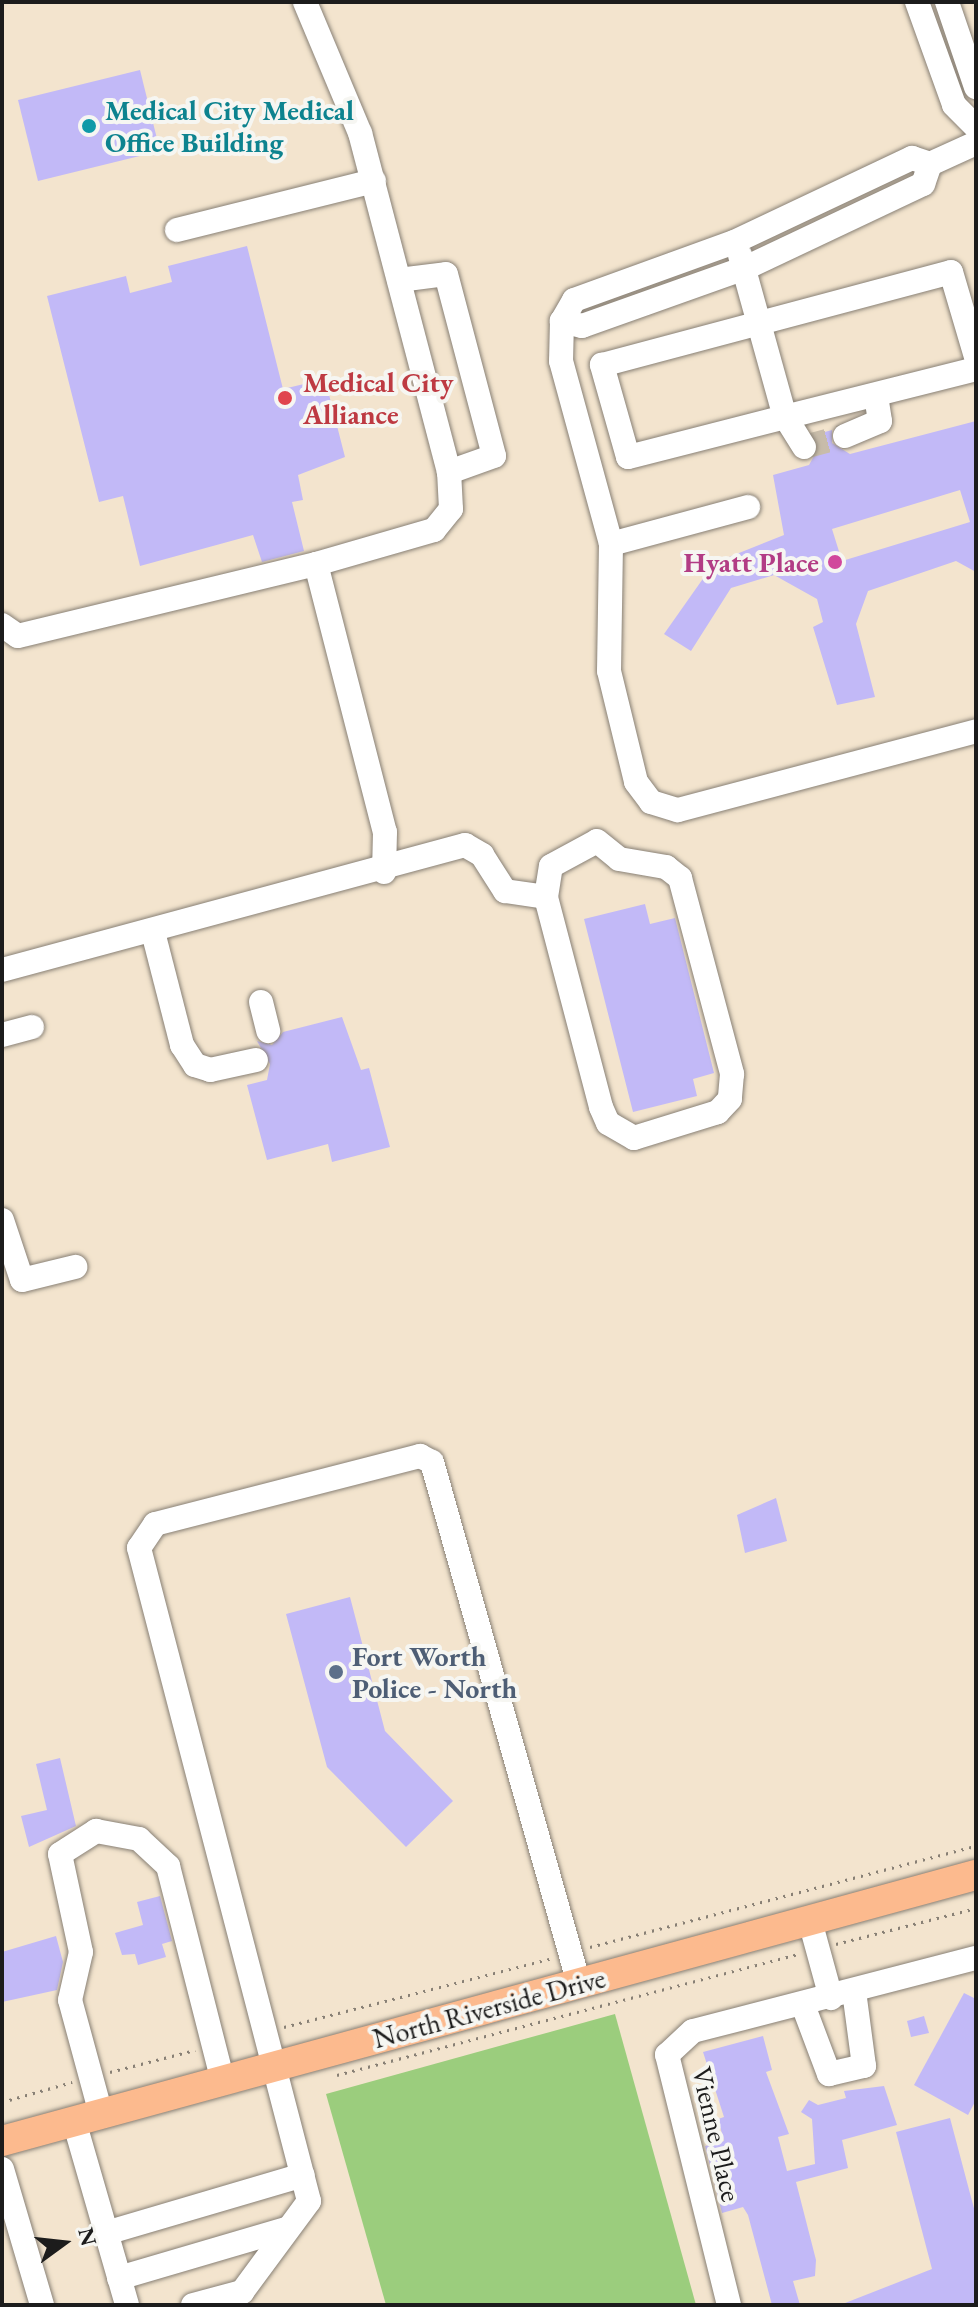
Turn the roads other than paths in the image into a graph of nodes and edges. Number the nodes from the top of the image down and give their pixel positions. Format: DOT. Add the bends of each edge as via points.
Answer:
graph roads {
  1 [pos="305,2"];
  2 [pos="917,2"];
  3 [pos="947,2"];
  4 [pos="976,87"];
  5 [pos="976,127"];
  6 [pos="976,143"];
  7 [pos="930,164"];
  8 [pos="374,181"];
  9 [pos="177,230"];
  10 [pos="734,242"];
  11 [pos="745,268"];
  12 [pos="399,280"];
  13 [pos="562,321"];
  14 [pos="758,324"];
  15 [pos="976,357"];
  16 [pos="976,369"];
  17 [pos="876,395"];
  18 [pos="785,417"];
  19 [pos="845,436"];
  20 [pos="804,447"];
  21 [pos="449,472"];
  22 [pos="748,507"];
  23 [pos="611,544"];
  24 [pos="316,564"];
  25 [pos="2,625"];
  26 [pos="976,731"];
  27 [pos="384,872"];
  28 [pos="546,897"];
  29 [pos="153,932"];
  30 [pos="2,970"];
  31 [pos="261,1002"];
  32 [pos="32,1027"];
  33 [pos="268,1031"];
  34 [pos="2,1035"];
  35 [pos="256,1060"];
  36 [pos="3,1230"];
  37 [pos="75,1267"];
  38 [pos="976,1875"];
  39 [pos="814,1935"];
  40 [pos="976,1958"];
  41 [pos="579,1984"];
  42 [pos="843,1994"];
  43 [pos="803,2005"];
  44 [pos="276,2066"];
  45 [pos="223,2081"];
  46 [pos="88,2118"];
  47 [pos="2,2141"];
  48 [pos="2,2169"];
  49 [pos="303,2175"];
  50 [pos="297,2225"];
  51 [pos="106,2233"];
  52 [pos="13,2247"];
  53 [pos="119,2278"];
  54 [pos="42,2305"];
  55 [pos="127,2305"];
  56 [pos="193,2305"];
  57 [pos="729,2305"];
  1 -- 8 [label="street"];
  2 -- 5 [label="street" via="954,105"];
  3 -- 4 [label="street"];
  6 -- 7 [label="street"];
  7 -- 10 [label="street" via="912,158"];
  7 -- 11 [label="street" via="923,184"];
  8 -- 9 [label="street"];
  8 -- 12 [label="street"];
  10 -- 11 [label="street"];
  10 -- 13 [label="street" via="574,300"];
  11 -- 13 [label="street" via="582,326"];
  11 -- 14 [label="street"];
  12 -- 21 [label="street"];
  12 -- 21 [label="street" via="446,274 494,456"];
  13 -- 23 [label="street" via="561,361"];
  14 -- 15 [label="street" via="951,272"];
  14 -- 18 [label="street"];
  14 -- 18 [label="street" via="602,365 628,457"];
  16 -- 17 [label="street"];
  17 -- 18 [label="street"];
  17 -- 19 [label="street" via="880,421"];
  18 -- 20 [label="street"];
  21 -- 24 [label="street" via="451,509 434,530"];
  22 -- 23 [label="street"];
  23 -- 26 [label="street" via="609,671 636,782 651,802 678,810"];
  24 -- 25 [label="street" via="18,636"];
  24 -- 27 [label="street" via="385,832"];
  27 -- 28 [label="street" via="465,845 482,855 505,891"];
  27 -- 29 [label="street"];
  28 -- 28 [label="street" via="608,1123 634,1138 718,1112 730,1099 732,1074 680,878 666,867 619,859 597,841 551,866"];
  29 -- 30 [label="street"];
  29 -- 35 [label="street" via="182,1045 195,1065 210,1070"];
  31 -- 33 [label="street"];
  32 -- 34 [label="street"];
  36 -- 37 [label="street" via="22,1280"];
  38 -- 39 [label="main road, North Riverside Drive"];
  39 -- 41 [label="main road, North Riverside Drive"];
  39 -- 42 [label="street"];
  40 -- 42 [label="street, Vienne Place"];
  41 -- 44 [label="main road, North Riverside Drive"];
  41 -- 44 [label="street" via="441,1473 420,1456 155,1524 139,1548"];
  42 -- 43 [label="street, Vienne Place"];
  42 -- 43 [label="street" via="864,2066 829,2074"];
  43 -- 57 [label="street, Vienne Place" via="693,2031 667,2055"];
  44 -- 45 [label="main road, North Riverside Drive"];
  44 -- 49 [label="street"];
  45 -- 46 [label="main road, North Riverside Drive"];
  45 -- 46 [label="street" via="168,1866 139,1839 96,1831 60,1854 81,1952 70,2000 91,2077"];
  46 -- 47 [label="main road, North Riverside Drive"];
  46 -- 51 [label="street"];
  48 -- 52 [label="street"];
  49 -- 50 [label="street" via="309,2201"];
  49 -- 51 [label="street"];
  50 -- 53 [label="street"];
  50 -- 56 [label="street" via="269,2247 242,2292"];
  51 -- 53 [label="street"];
  52 -- 54 [label="street"];
  53 -- 55 [label="street"];
}
